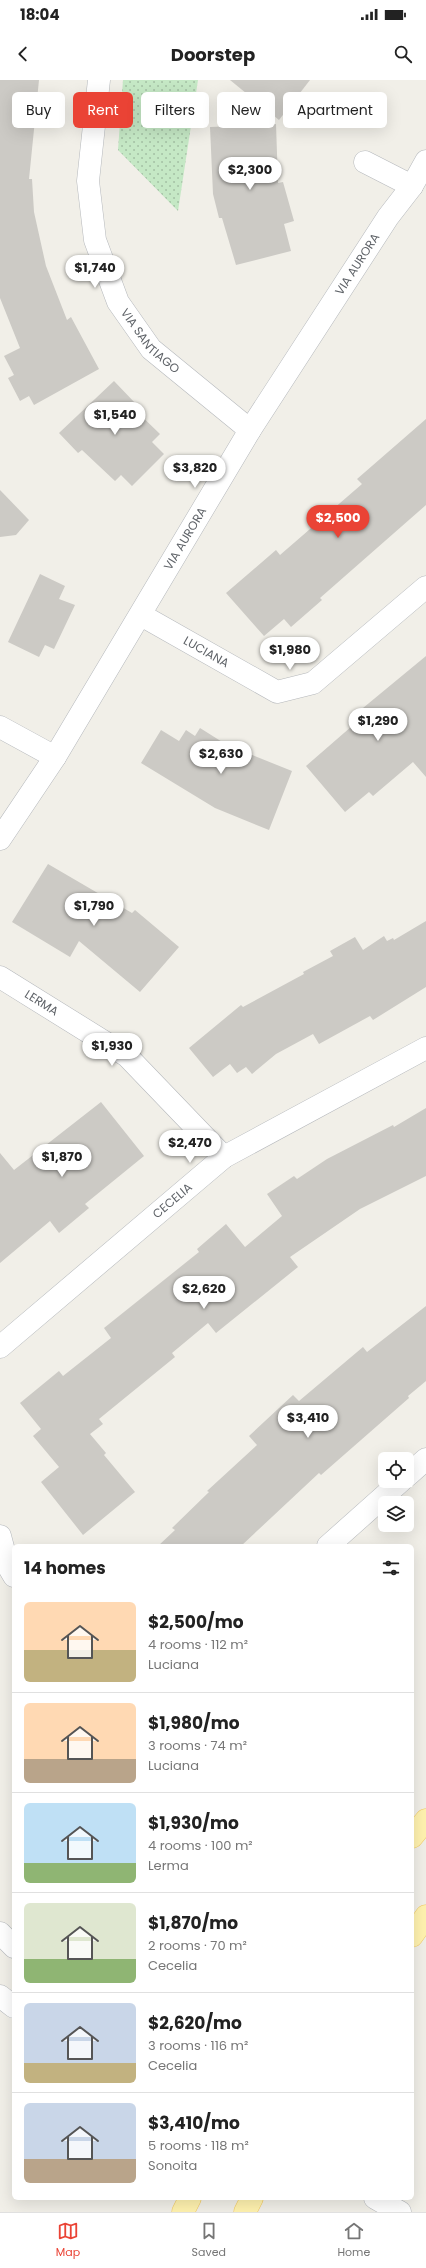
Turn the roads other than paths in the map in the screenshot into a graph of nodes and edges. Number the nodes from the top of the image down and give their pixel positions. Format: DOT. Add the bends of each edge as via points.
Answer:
graph roads {
  1 [pos="100,80"];
  2 [pos="426,161"];
  3 [pos="365,162"];
  4 [pos="412,186"];
  5 [pos="250,430"];
  6 [pos="426,587"];
  7 [pos="141,615"];
  8 [pos="0,727"];
  9 [pos="56,758"];
  10 [pos="0,839"];
  11 [pos="0,977"];
  12 [pos="426,1048"];
  13 [pos="224,1157"];
  14 [pos="0,1347"];
  15 [pos="426,1459"];
  16 [pos="414,1470"];
  17 [pos="393,1488"];
  18 [pos="0,1536"];
  19 [pos="330,1544"];
  20 [pos="12,1573"];
  21 [pos="426,1820"];
  22 [pos="414,1835"];
  23 [pos="426,1916"];
  24 [pos="0,1933"];
  25 [pos="414,1933"];
  26 [pos="12,1945"];
  27 [pos="0,1996"];
  28 [pos="12,2005"];
  29 [pos="189,2200"];
  30 [pos="251,2200"];
  31 [pos="379,2200"];
  32 [pos="183,2212"];
  33 [pos="245,2212"];
  34 [pos="400,2212"];
  1 -- 5 [label="street, VIA SANTIAGO" via="88,181 95,240 118,302 151,349"];
  2 -- 4 [label="street, VIA AURORA"];
  3 -- 4 [label="street"];
  4 -- 5 [label="street, VIA AURORA" via="388,217"];
  5 -- 7 [label="street, VIA AURORA"];
  6 -- 7 [label="street, LUCIANA" via="313,683 277,692"];
  7 -- 9 [label="street, VIA AURORA"];
  8 -- 9 [label="street"];
  9 -- 10 [label="street, VIA AURORA"];
  11 -- 13 [label="street, LERMA" via="127,1056"];
  12 -- 13 [label="street, CECELIA"];
  13 -- 14 [label="street, CECELIA"];
  15 -- 16 [label="street"];
  17 -- 19 [label="street"];
  18 -- 20 [label="street"];
  21 -- 22 [label="main road"];
  23 -- 25 [label="main road"];
  24 -- 26 [label="street"];
  27 -- 28 [label="street"];
  29 -- 32 [label="main road"];
  30 -- 33 [label="main road"];
  31 -- 34 [label="street"];
}
